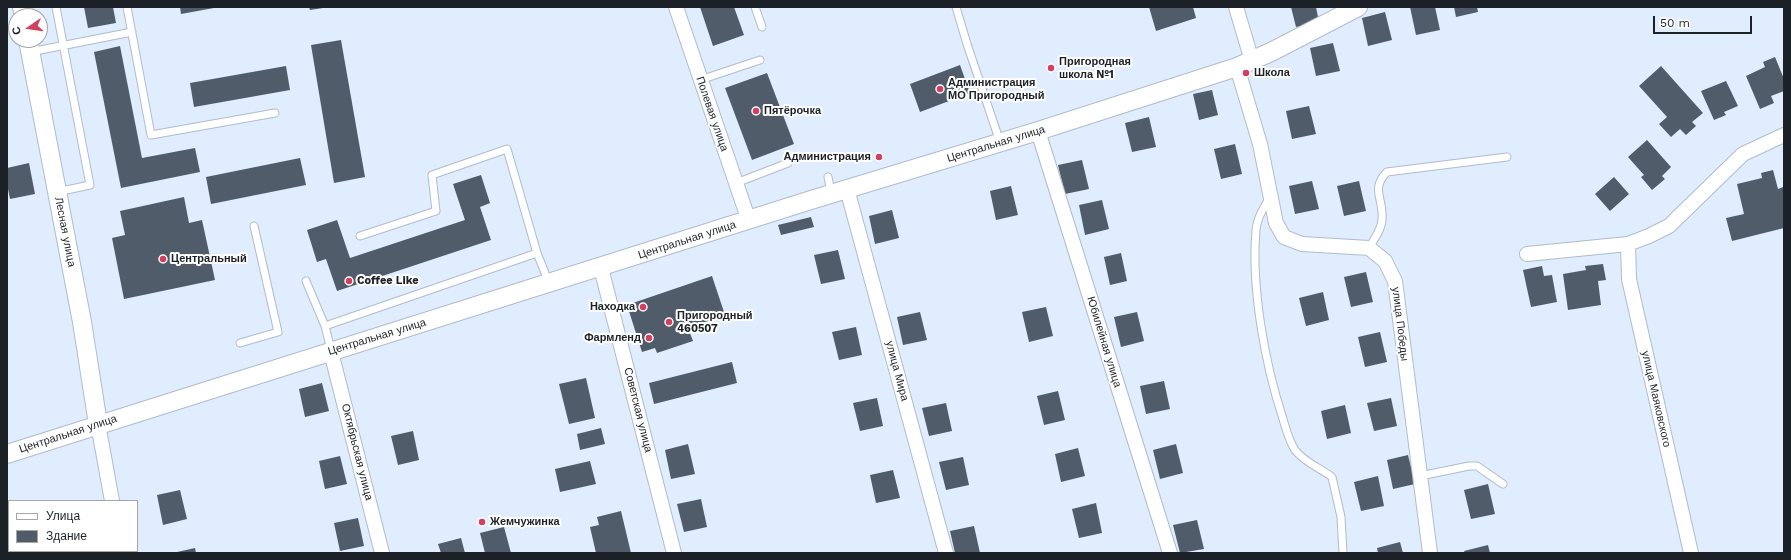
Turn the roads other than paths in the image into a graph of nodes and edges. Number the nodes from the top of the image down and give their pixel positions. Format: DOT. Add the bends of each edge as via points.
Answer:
graph roads {
  1 [pos="56,7"];
  2 [pos="127,7"];
  3 [pos="676,7"];
  4 [pos="755,7"];
  5 [pos="956,7"];
  6 [pos="1236,7"];
  7 [pos="1358,7"];
  8 [pos="762,27"];
  9 [pos="132,32"];
  10 [pos="48,46"];
  11 [pos="64,46"];
  12 [pos="29,48"];
  13 [pos="760,60"];
  14 [pos="1244,64"];
  15 [pos="700,80"];
  16 [pos="275,113"];
  17 [pos="1038,131"];
  18 [pos="1784,135"];
  19 [pos="1000,142"];
  20 [pos="1507,158"];
  21 [pos="788,163"];
  22 [pos="736,182"];
  23 [pos="836,187"];
  24 [pos="57,192"];
  25 [pos="1270,196"];
  26 [pos="749,221"];
  27 [pos="254,226"];
  28 [pos="360,236"];
  29 [pos="1628,244"];
  30 [pos="1369,248"];
  31 [pos="537,253"];
  32 [pos="1527,254"];
  33 [pos="601,268"];
  34 [pos="306,281"];
  35 [pos="549,284"];
  36 [pos="325,326"];
  37 [pos="240,343"];
  38 [pos="331,352"];
  39 [pos="98,424"];
  40 [pos="7,454"];
  41 [pos="1420,476"];
  42 [pos="1503,484"];
  43 [pos="112,500"];
  44 [pos="382,553"];
  45 [pos="674,553"];
  46 [pos="946,553"];
  47 [pos="1170,553"];
  48 [pos="1343,553"];
  49 [pos="1430,553"];
  50 [pos="1690,553"];
  1 -- 11 [label="lane"];
  2 -- 9 [label="lane"];
  3 -- 15 [label="street, Полевая улица"];
  4 -- 8 [label="lane"];
  5 -- 19 [label="lane"];
  6 -- 14 [label="street"];
  7 -- 14 [label="street, Центральная улица"];
  9 -- 11 [label="lane"];
  9 -- 16 [label="lane" via="151,135"];
  10 -- 11 [label="lane"];
  11 -- 24 [label="lane" via="90,185"];
  12 -- 24 [label="street, Лесная улица"];
  13 -- 15 [label="lane"];
  14 -- 17 [label="street, Центральная улица"];
  14 -- 25 [label="street"];
  15 -- 22 [label="street, Полевая улица"];
  17 -- 19 [label="street, Центральная улица"];
  17 -- 47 [label="street, Юбилейная улица"];
  18 -- 29 [label="street" via="1743,154 1669,226"];
  19 -- 23 [label="street, Центральная улица"];
  20 -- 30 [label="lane" via="1387,172 1380,180 1378,193 1383,219"];
  21 -- 22 [label="lane"];
  22 -- 26 [label="street, Полевая улица"];
  23 -- 26 [label="street, Центральная улица"];
  23 -- 46 [label="street, улица Мира"];
  24 -- 39 [label="street, Лесная улица"];
  25 -- 30 [label="street" via="1276,223 1284,237 1302,244"];
  25 -- 48 [label="lane" via="1256,229 1259,308 1268,359 1290,440 1296,451 1332,477 1341,517"];
  26 -- 33 [label="street, Центральная улица"];
  27 -- 37 [label="lane" via="278,332"];
  28 -- 31 [label="lane" via="436,211 432,175 507,150"];
  29 -- 32 [label="street"];
  29 -- 50 [label="street, улица Маяковского" via="1629,279"];
  30 -- 41 [label="street, улица Победы" via="1385,261 1395,281"];
  31 -- 35 [label="lane"];
  31 -- 36 [label="lane"];
  33 -- 35 [label="street, Центральная улица"];
  33 -- 45 [label="street, Советская улица"];
  34 -- 36 [label="lane"];
  35 -- 38 [label="street, Центральная улица"];
  36 -- 38 [label="lane"];
  38 -- 39 [label="street, Центральная улица"];
  38 -- 44 [label="street, Октябрьская улица"];
  39 -- 40 [label="street, Центральная улица"];
  39 -- 43 [label="street"];
  41 -- 42 [label="lane" via="1477,466"];
  41 -- 49 [label="street, улица Победы"];
}
